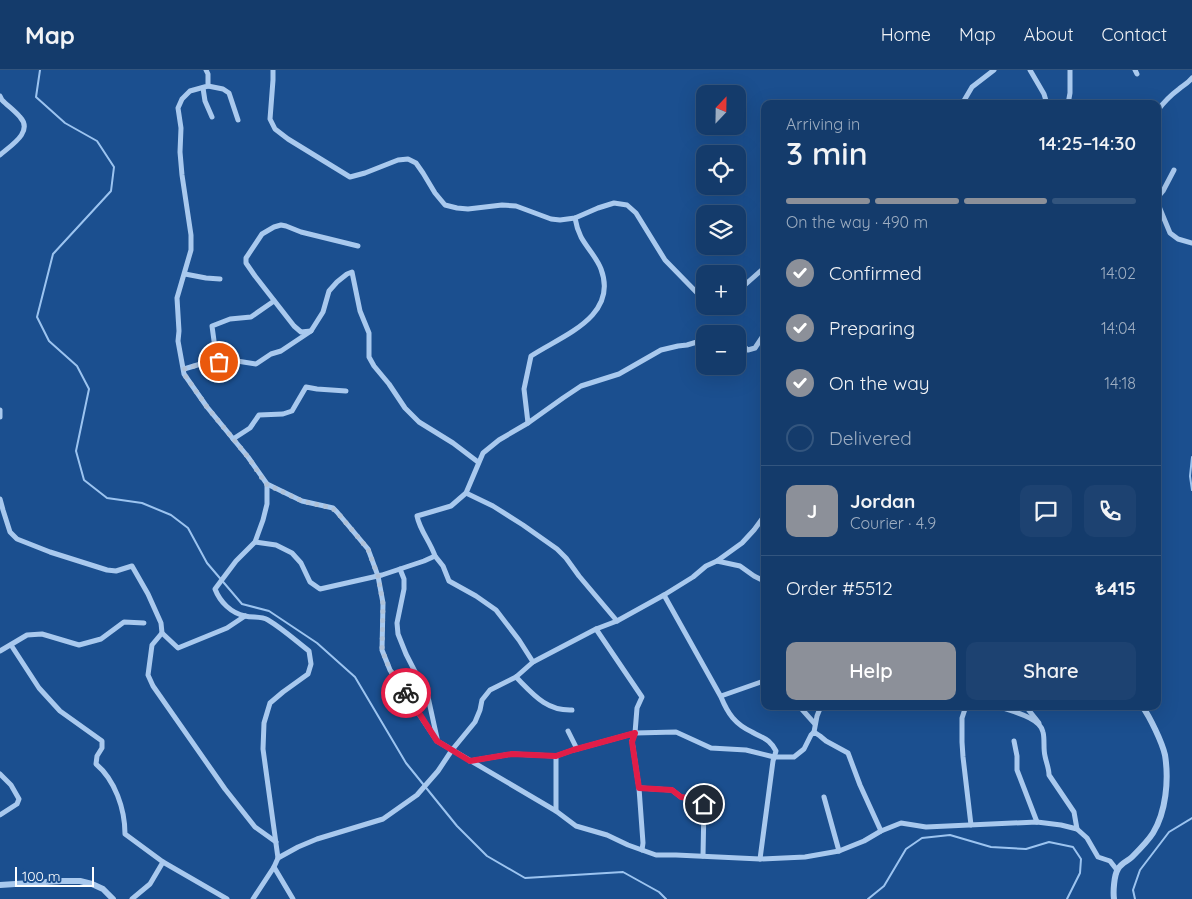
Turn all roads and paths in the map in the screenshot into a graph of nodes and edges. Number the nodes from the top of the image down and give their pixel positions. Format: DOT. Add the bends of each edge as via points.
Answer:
graph roads {
  1 [pos="206,70"];
  2 [pos="272,70"];
  3 [pos="994,70"];
  4 [pos="1030,70"];
  5 [pos="1070,70"];
  6 [pos="1192,78"];
  7 [pos="206,87"];
  8 [pos="0,96"];
  9 [pos="964,100"];
  10 [pos="1046,100"];
  11 [pos="1069,100"];
  12 [pos="1161,106"];
  13 [pos="212,117"];
  14 [pos="238,120"];
  15 [pos="0,154"];
  16 [pos="1174,170"];
  17 [pos="1161,193"];
  18 [pos="1161,211"];
  19 [pos="575,218"];
  20 [pos="1192,243"];
  21 [pos="358,246"];
  22 [pos="761,272"];
  23 [pos="185,274"];
  24 [pos="220,280"];
  25 [pos="746,284"];
  26 [pos="696,292"];
  27 [pos="274,301"];
  28 [pos="311,331"];
  29 [pos="761,339"];
  30 [pos="696,342"];
  31 [pos="746,348"];
  32 [pos="214,360"];
  33 [pos="184,369"];
  34 [pos="346,391"];
  35 [pos="0,410"];
  36 [pos="0,417"];
  37 [pos="528,422"];
  38 [pos="233,438"];
  39 [pos="478,462"];
  40 [pos="266,484"];
  41 [pos="466,492"];
  42 [pos="0,499"];
  43 [pos="761,520"];
  44 [pos="255,542"];
  45 [pos="434,556"];
  46 [pos="717,561"];
  47 [pos="400,569"];
  48 [pos="378,576"];
  49 [pos="761,580"];
  50 [pos="664,595"];
  51 [pos="244,616"];
  52 [pos="618,621"];
  53 [pos="144,623"];
  54 [pos="596,629"];
  55 [pos="162,633"];
  56 [pos="11,645"];
  57 [pos="0,652"];
  58 [pos="533,662"];
  59 [pos="516,677"];
  60 [pos="761,682"];
  61 [pos="721,696"];
  62 [pos="572,710"];
  63 [pos="803,710"];
  64 [pos="819,710"];
  65 [pos="965,710"];
  66 [pos="1008,710"];
  67 [pos="1029,710"];
  68 [pos="1145,710"];
  69 [pos="815,724"];
  70 [pos="1040,724"];
  71 [pos="568,731"];
  72 [pos="814,732"];
  73 [pos="635,733"];
  74 [pos="437,741"];
  75 [pos="1014,741"];
  76 [pos="577,749"];
  77 [pos="452,750"];
  78 [pos="556,756"];
  79 [pos="774,756"];
  80 [pos="470,761"];
  81 [pos="0,774"];
  82 [pos="639,788"];
  83 [pos="824,797"];
  84 [pos="556,810"];
  85 [pos="0,815"];
  86 [pos="1037,822"];
  87 [pos="971,825"];
  88 [pos="1076,829"];
  89 [pos="881,831"];
  90 [pos="276,842"];
  91 [pos="642,850"];
  92 [pos="839,851"];
  93 [pos="703,856"];
  94 [pos="278,858"];
  95 [pos="760,858"];
  96 [pos="163,862"];
  97 [pos="274,867"];
  98 [pos="1117,870"];
  99 [pos="0,885"];
  100 [pos="113,899"];
  101 [pos="132,899"];
  102 [pos="227,899"];
  103 [pos="253,899"];
  104 [pos="293,899"];
  105 [pos="1114,899"];
  1 -- 7 [label="street"];
  2 -- 19 [label="street" via="270,119 275,129 350,177 408,159 416,163 445,205 468,209 516,206 551,219"];
  3 -- 9 [label="street" via="972,87"];
  4 -- 10 [label="street"];
  5 -- 11 [label="street"];
  6 -- 12 [label="street"];
  7 -- 13 [label="street" via="205,101"];
  7 -- 14 [label="street" via="229,93"];
  7 -- 23 [label="street" via="190,91 178,108 191,235"];
  8 -- 15 [label="street" via="24,123 21,136"];
  16 -- 17 [label="street"];
  18 -- 20 [label="street" via="1170,233"];
  19 -- 26 [label="street" via="614,203 627,205 636,213 665,260"];
  19 -- 37 [label="street" via="580,235 601,268 605,293 599,307 586,322 531,356 524,389"];
  21 -- 27 [label="street" via="281,225 262,234 246,263"];
  22 -- 25 [label="street"];
  23 -- 24 [label="street"];
  23 -- 33 [label="street" via="177,298 178,341"];
  27 -- 28 [label="street" via="300,332"];
  27 -- 32 [label="street" via="251,316 212,326"];
  28 -- 32 [label="street" via="256,364 237,361 224,364"];
  28 -- 39 [label="street" via="323,312 329,292 352,272 360,311 369,332 370,357 374,366 419,422"];
  29 -- 31 [label="street" via="755,348"];
  30 -- 37 [label="street" via="661,350 619,374 581,386"];
  32 -- 33 [label="street"];
  33 -- 38 [label="street" via="184,374 207,407"];
  34 -- 38 [label="street" via="306,387 292,411 259,415 250,428"];
  35 -- 36 [label="street"];
  37 -- 39 [label="street" via="498,440"];
  38 -- 40 [label="street"];
  39 -- 41 [label="street"];
  40 -- 44 [label="street" via="267,504"];
  40 -- 48 [label="street" via="302,501 337,512 368,549"];
  41 -- 45 [label="street" via="451,506 417,516"];
  41 -- 52 [label="street" via="557,549"];
  42 -- 55 [label="street" via="10,532 17,539 107,570 132,566 161,623"];
  43 -- 46 [label="street" via="742,543"];
  44 -- 48 [label="street" via="276,545 292,553 310,582 320,589"];
  44 -- 51 [label="street" via="214,589 222,602"];
  45 -- 47 [label="street"];
  45 -- 58 [label="street" via="443,566 449,581 496,610"];
  46 -- 49 [label="street" via="740,566"];
  46 -- 50 [label="street"];
  47 -- 48 [label="street"];
  47 -- 74 [label="street" via="404,589 398,634 428,697"];
  48 -- 74 [label="street" via="383,604 382,650 390,670"];
  50 -- 52 [label="street"];
  50 -- 61 [label="street"];
  51 -- 55 [label="street" via="226,628 178,648"];
  51 -- 90 [label="street" via="266,619 282,629 309,651 311,664 308,674 270,703 264,723 263,749"];
  52 -- 54 [label="street"];
  53 -- 56 [label="street" via="124,622 101,640 79,645 42,634 27,635"];
  54 -- 58 [label="street"];
  54 -- 73 [label="street" via="642,697"];
  55 -- 90 [label="street" via="152,645 148,675 153,686 255,828"];
  56 -- 57 [label="street"];
  56 -- 96 [label="street" via="39,688 60,711 102,741 96,764 115,789 125,821 125,834"];
  58 -- 59 [label="street"];
  59 -- 62 [label="street" via="539,700"];
  59 -- 77 [label="street" via="490,690 482,700 475,722"];
  60 -- 61 [label="street"];
  61 -- 79 [label="street" via="730,716 741,726 771,742 776,751"];
  63 -- 69 [label="street"];
  64 -- 69 [label="street"];
  65 -- 87 [label="street" via="962,742"];
  66 -- 70 [label="street"];
  67 -- 70 [label="street"];
  68 -- 98 [label="street" via="1164,754 1164,804 1152,835"];
  69 -- 72 [label="street"];
  70 -- 88 [label="street" via="1049,775 1074,812"];
  71 -- 76 [label="street"];
  72 -- 79 [label="street" via="804,749 794,757"];
  72 -- 89 [label="street" via="848,753"];
  73 -- 76 [label="street"];
  73 -- 79 [label="street" via="676,732 712,748"];
  73 -- 82 [label="street" via="632,742"];
  74 -- 77 [label="street"];
  75 -- 86 [label="street" via="1016,770"];
  76 -- 78 [label="street"];
  77 -- 80 [label="street"];
  77 -- 94 [label="street" via="418,795 383,819 317,839"];
  78 -- 80 [label="street" via="512,754"];
  78 -- 84 [label="street"];
  79 -- 95 [label="street"];
  80 -- 84 [label="street"];
  81 -- 85 [label="street" via="19,799 17,804"];
  82 -- 91 [label="street"];
  82 -- 93 [label="street" via="672,790 681,797 700,800 704,804"];
  83 -- 92 [label="street"];
  84 -- 91 [label="street" via="576,826"];
  86 -- 87 [label="street"];
  86 -- 88 [label="street"];
  87 -- 89 [label="street" via="926,827 901,823"];
  88 -- 98 [label="street" via="1087,838 1098,856 1110,861"];
  89 -- 92 [label="street"];
  90 -- 94 [label="street"];
  91 -- 93 [label="street" via="656,855"];
  92 -- 95 [label="street" via="805,857"];
  93 -- 95 [label="street"];
  94 -- 97 [label="street"];
  96 -- 101 [label="street" via="150,884"];
  96 -- 102 [label="street"];
  97 -- 103 [label="street"];
  97 -- 104 [label="street"];
  98 -- 105 [label="street"];
  99 -- 100 [label="street" via="80,881 103,890"];
}
